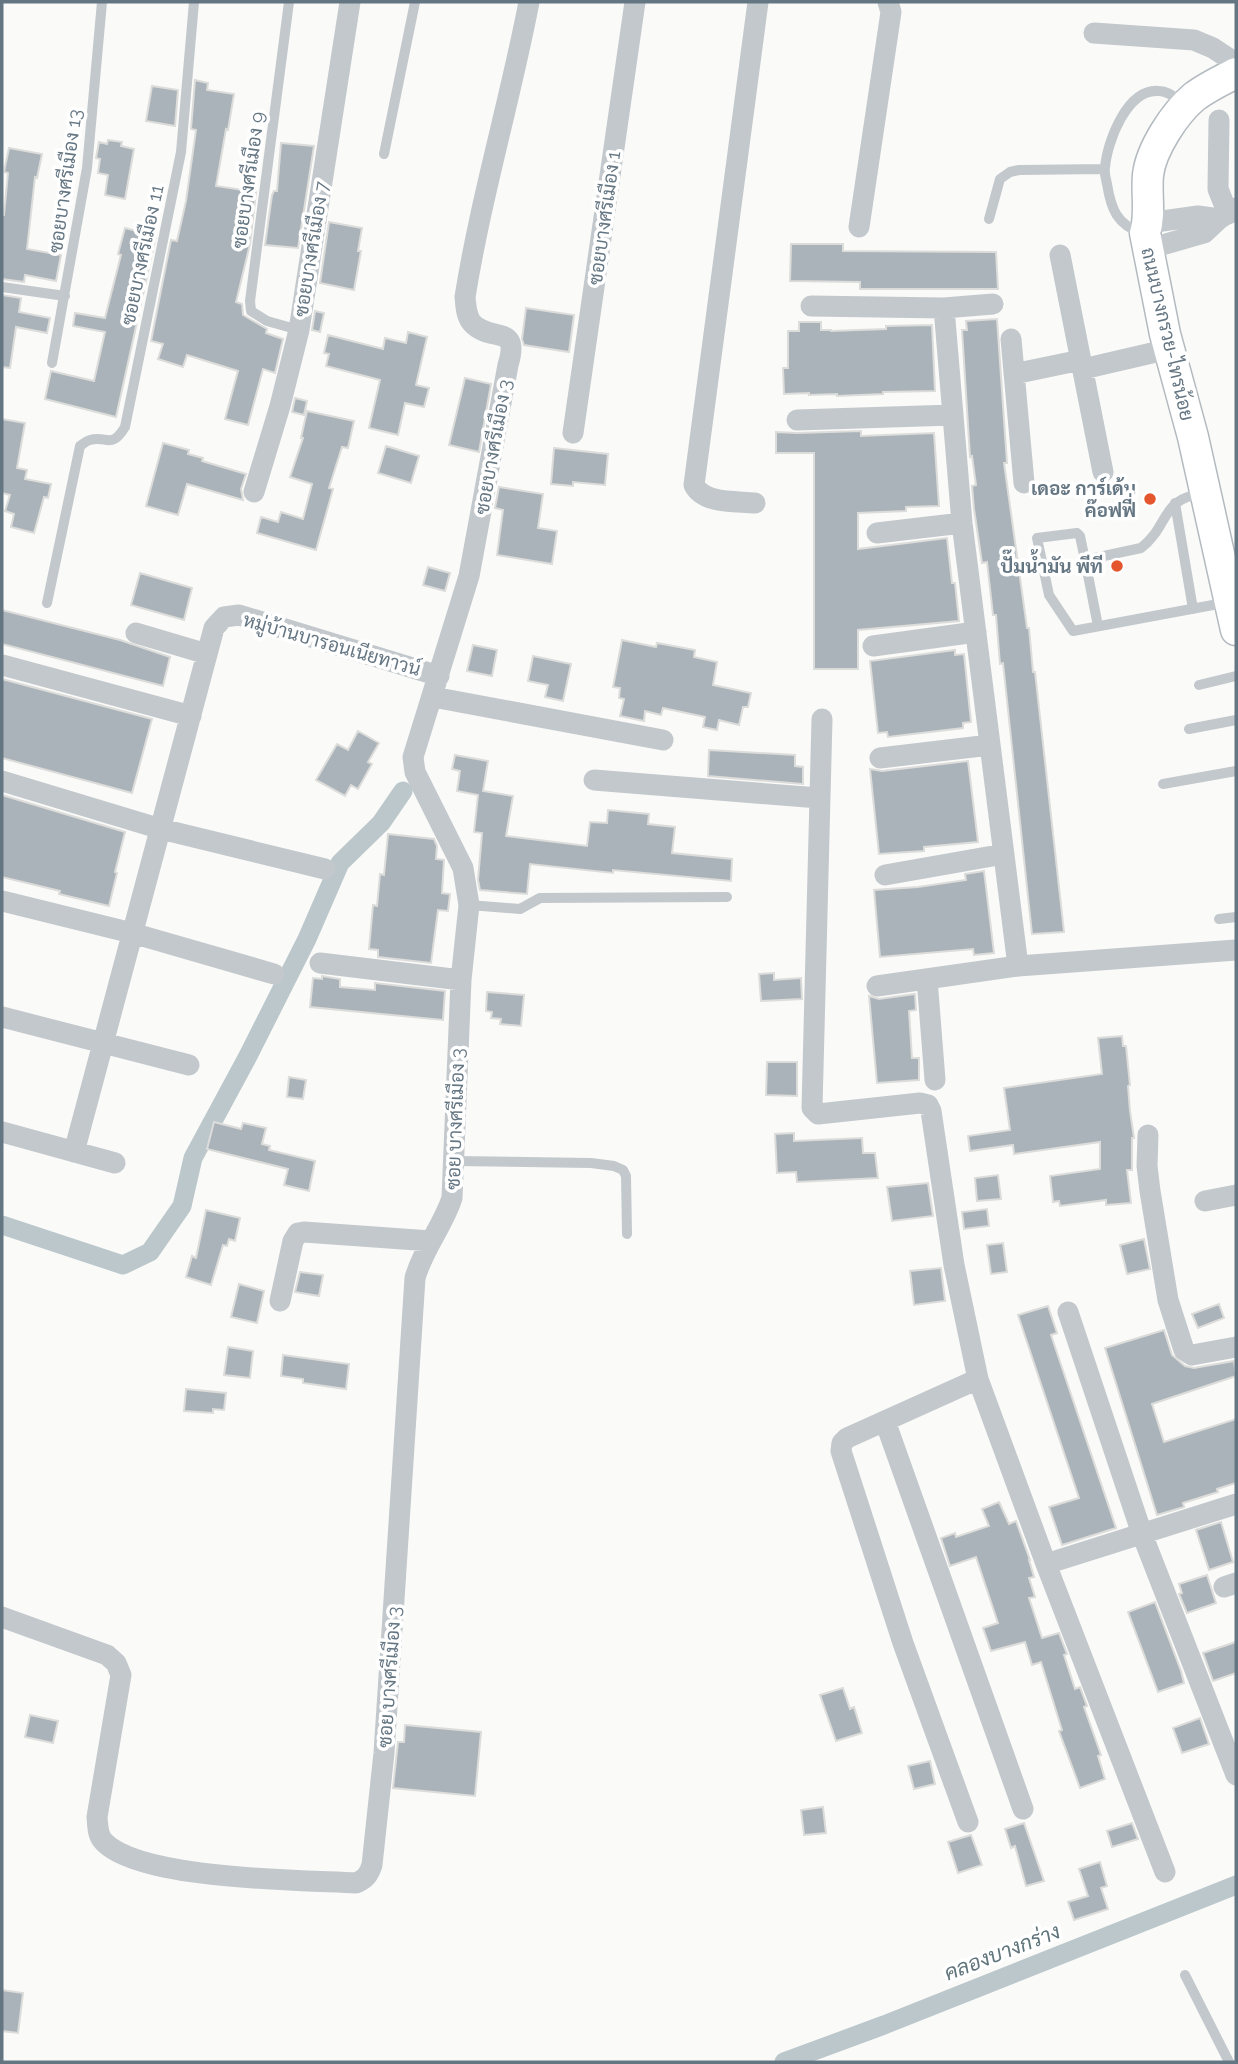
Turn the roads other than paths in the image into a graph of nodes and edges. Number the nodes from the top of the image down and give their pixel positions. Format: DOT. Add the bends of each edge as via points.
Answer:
graph roads {
  1 [pos="102,2"];
  2 [pos="194,2"];
  3 [pos="289,2"];
  4 [pos="350,2"];
  5 [pos="415,2"];
  6 [pos="529,2"];
  7 [pos="635,2"];
  8 [pos="758,2"];
  9 [pos="888,2"];
  10 [pos="1094,33"];
  11 [pos="1236,67"];
  12 [pos="1236,73"];
  13 [pos="1186,105"];
  14 [pos="1219,120"];
  15 [pos="384,154"];
  16 [pos="1104,169"];
  17 [pos="1228,214"];
  18 [pos="989,219"];
  19 [pos="859,227"];
  20 [pos="1147,235"];
  21 [pos="1060,255"];
  22 [pos="2,287"];
  23 [pos="65,296"];
  24 [pos="993,304"];
  25 [pos="811,306"];
  26 [pos="944,307"];
  27 [pos="299,330"];
  28 [pos="1011,339"];
  29 [pos="1169,349"];
  30 [pos="52,363"];
  31 [pos="1082,364"];
  32 [pos="1014,374"];
  33 [pos="953,415"];
  34 [pos="797,420"];
  35 [pos="573,433"];
  36 [pos="1103,472"];
  37 [pos="1024,483"];
  38 [pos="254,492"];
  39 [pos="1206,494"];
  40 [pos="755,503"];
  41 [pos="1175,503"];
  42 [pos="962,523"];
  43 [pos="877,533"];
  44 [pos="1085,560"];
  45 [pos="47,603"];
  46 [pos="1193,609"];
  47 [pos="1235,622"];
  48 [pos="1098,626"];
  49 [pos="976,632"];
  50 [pos="136,633"];
  51 [pos="873,646"];
  52 [pos="207,654"];
  53 [pos="2,665"];
  54 [pos="439,676"];
  55 [pos="1236,676"];
  56 [pos="1199,685"];
  57 [pos="433,697"];
  58 [pos="191,716"];
  59 [pos="822,719"];
  60 [pos="1236,720"];
  61 [pos="1188,729"];
  62 [pos="663,740"];
  63 [pos="990,745"];
  64 [pos="880,758"];
  65 [pos="1236,771"];
  66 [pos="594,780"];
  67 [pos="2,781"];
  68 [pos="1163,784"];
  69 [pos="819,798"];
  70 [pos="161,829"];
  71 [pos="1004,854"];
  72 [pos="325,869"];
  73 [pos="885,875"];
  74 [pos="727,897"];
  75 [pos="2,901"];
  76 [pos="469,905"];
  77 [pos="1236,917"];
  78 [pos="1219,919"];
  79 [pos="132,933"];
  80 [pos="1236,950"];
  81 [pos="320,963"];
  82 [pos="1018,966"];
  83 [pos="274,974"];
  84 [pos="926,979"];
  85 [pos="461,980"];
  86 [pos="877,986"];
  87 [pos="2,1017"];
  88 [pos="103,1043"];
  89 [pos="189,1065"];
  90 [pos="935,1080"];
  91 [pos="2,1132"];
  92 [pos="1147,1135"];
  93 [pos="74,1152"];
  94 [pos="454,1161"];
  95 [pos="115,1163"];
  96 [pos="1236,1195"];
  97 [pos="1205,1201"];
  98 [pos="627,1234"];
  99 [pos="431,1241"];
  100 [pos="279,1301"];
  101 [pos="1068,1312"];
  102 [pos="1236,1347"];
  103 [pos="978,1379"];
  104 [pos="885,1422"];
  105 [pos="1236,1504"];
  106 [pos="1142,1534"];
  107 [pos="1046,1564"];
  108 [pos="2,1617"];
  109 [pos="1236,1775"];
  110 [pos="1023,1809"];
  111 [pos="968,1822"];
  112 [pos="1165,1872"];
  113 [pos="1185,1975"];
  114 [pos="1229,2062"];
  1 -- 23 [label="lane, ซอยบางศรีเมือง 13" via="87,168"];
  2 -- 45 [label="lane, ซอยบางศรีเมือง 11" via="181,152 125,427 110,441 91,439 80,446"];
  3 -- 27 [label="lane, ซอยบางศรีเมือง 9" via="250,301 257,316"];
  4 -- 27 [label="street, ซอยบางศรีเมือง 7"];
  5 -- 15 [label="lane"];
  6 -- 54 [label="street, ซอยบางศรีเมือง 3" via="465,297 471,322 501,335 512,350 469,576"];
  7 -- 35 [label="street, ซอยบางศรีเมือง 1"];
  8 -- 40 [label="street" via="694,485 707,498"];
  9 -- 19 [label="street" via="891,12"];
  10 -- 11 [label="street" via="1194,40 1213,48"];
  12 -- 13 [label="main road, ถนนบางกรวย-ไทรน้อย"];
  13 -- 16 [label="lane" via="1167,92 1143,95 1122,113"];
  13 -- 20 [label="main road, ถนนบางกรวย-ไทรน้อย" via="1166,130 1148,173"];
  14 -- 17 [label="street" via="1218,189"];
  16 -- 18 [label="lane" via="1010,172 1000,179"];
  16 -- 20 [label="lane" via="1120,220"];
  17 -- 20 [label="street" via="1204,233"];
  20 -- 29 [label="main road, ถนนบางกรวย-ไทรน้อย"];
  21 -- 31 [label="street"];
  22 -- 23 [label="lane"];
  23 -- 30 [label="lane, ซอยบางศรีเมือง 13"];
  24 -- 26 [label="street"];
  25 -- 26 [label="street"];
  26 -- 33 [label="street"];
  27 -- 38 [label="street, ซอยบางศรีเมือง 7"];
  28 -- 32 [label="street"];
  29 -- 31 [label="street"];
  29 -- 39 [label="main road, ถนนบางกรวย-ไทรน้อย"];
  31 -- 32 [label="street"];
  31 -- 36 [label="street"];
  32 -- 37 [label="street"];
  33 -- 34 [label="street"];
  33 -- 42 [label="street"];
  39 -- 41 [label="lane" via="1188,495"];
  39 -- 47 [label="main road, ถนนบางกรวย-ไทรน้อย"];
  41 -- 44 [label="lane" via="1141,548"];
  41 -- 46 [label="lane"];
  42 -- 43 [label="street"];
  42 -- 49 [label="street"];
  44 -- 48 [label="lane"];
  44 -- 48 [label="lane" via="1077,533 1037,538 1049,595 1072,631"];
  46 -- 47 [label="lane"];
  46 -- 48 [label="lane"];
  49 -- 51 [label="street"];
  49 -- 63 [label="street"];
  50 -- 52 [label="street"];
  52 -- 54 [label="street, หมู่บ้านบารอนเนียทาวน์" via="214,628 224,617 239,615"];
  52 -- 58 [label="street"];
  53 -- 58 [label="street"];
  54 -- 57 [label="street, ซอยบางศรีเมือง 3"];
  55 -- 56 [label="lane"];
  57 -- 62 [label="street"];
  57 -- 76 [label="street, ซอยบางศรีเมือง 3" via="413,757 415,772 463,868"];
  58 -- 70 [label="street"];
  59 -- 69 [label="street"];
  60 -- 61 [label="lane"];
  63 -- 64 [label="street"];
  63 -- 71 [label="street"];
  65 -- 68 [label="lane"];
  66 -- 69 [label="street"];
  67 -- 70 [label="street"];
  69 -- 103 [label="street" via="812,1108 818,1114 928,1105"];
  70 -- 72 [label="street"];
  70 -- 79 [label="street"];
  71 -- 73 [label="street"];
  71 -- 82 [label="street"];
  74 -- 76 [label="lane" via="540,898 520,909"];
  75 -- 79 [label="street"];
  76 -- 85 [label="street, ซอย บางศรีเมือง 3"];
  77 -- 78 [label="lane"];
  79 -- 83 [label="street"];
  79 -- 88 [label="street"];
  80 -- 82 [label="street"];
  81 -- 85 [label="street"];
  82 -- 84 [label="street"];
  84 -- 86 [label="street"];
  84 -- 90 [label="street"];
  85 -- 94 [label="street, ซอย บางศรีเมือง 3"];
  87 -- 88 [label="street"];
  88 -- 89 [label="street"];
  88 -- 93 [label="street"];
  91 -- 93 [label="street"];
  92 -- 102 [label="street" via="1150,1191 1168,1300 1184,1350 1192,1355"];
  93 -- 95 [label="street"];
  94 -- 98 [label="lane" via="614,1166 626,1176"];
  94 -- 99 [label="street, ซอย บางศรีเมือง 3" via="452,1198"];
  96 -- 97 [label="street"];
  99 -- 100 [label="street" via="298,1233"];
  99 -- 108 [label="street, ซอย บางศรีเมือง 3" via="415,1278 384,1752 372,1864 363,1880 215,1875 154,1865 112,1849 102,1841 97,1817 121,1675 116,1663 107,1655"];
  101 -- 106 [label="street"];
  103 -- 104 [label="street"];
  103 -- 107 [label="street"];
  104 -- 110 [label="street"];
  104 -- 111 [label="street" via="847,1438 841,1451 902,1643"];
  105 -- 106 [label="street"];
  106 -- 107 [label="street"];
  106 -- 109 [label="street"];
  107 -- 112 [label="street"];
  113 -- 114 [label="lane"];
}
